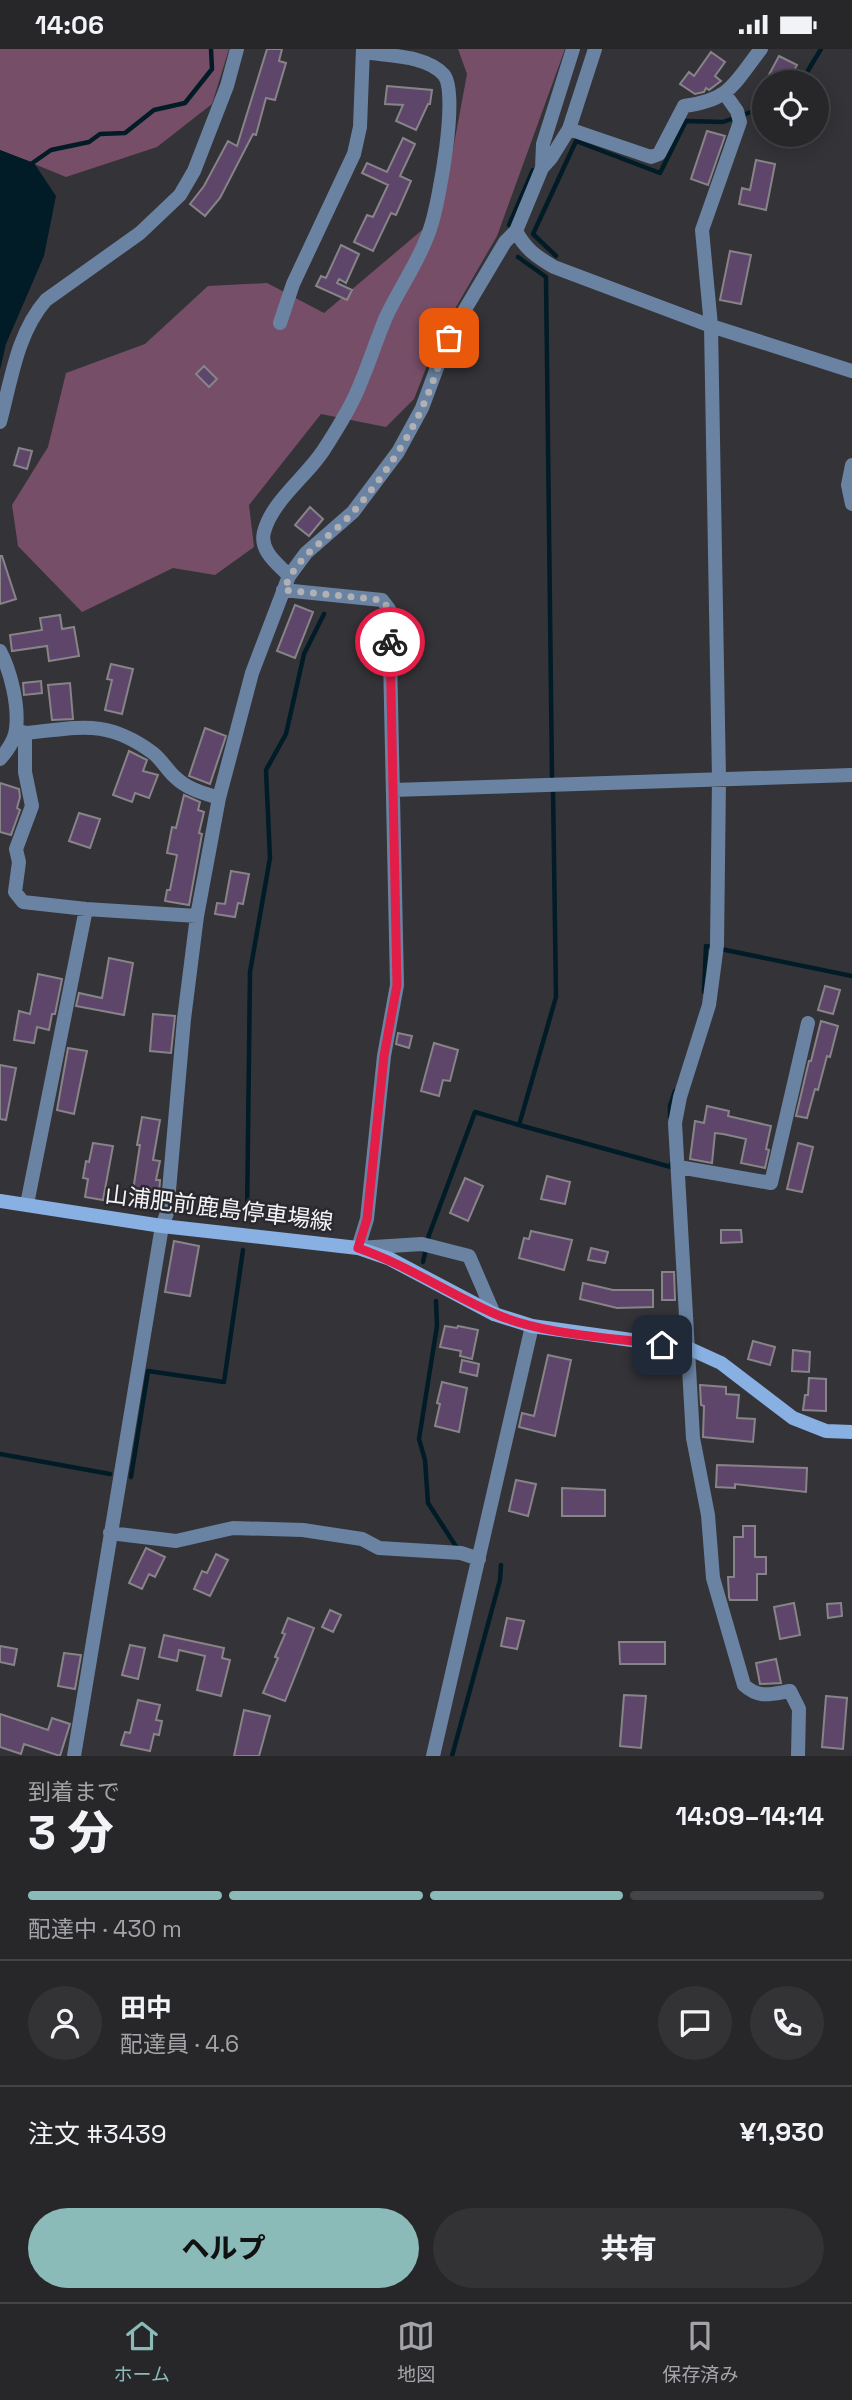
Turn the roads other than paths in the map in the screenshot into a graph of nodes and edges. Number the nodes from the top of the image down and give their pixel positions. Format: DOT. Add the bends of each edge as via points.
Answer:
graph roads {
  1 [pos="237,49"];
  2 [pos="573,49"];
  3 [pos="595,49"];
  4 [pos="761,49"];
  5 [pos="363,50"];
  6 [pos="725,94"];
  7 [pos="569,129"];
  8 [pos="542,168"];
  9 [pos="516,230"];
  10 [pos="280,323"];
  11 [pos="710,326"];
  12 [pos="852,370"];
  13 [pos="0,422"];
  14 [pos="852,465"];
  15 [pos="852,505"];
  16 [pos="289,576"];
  17 [pos="284,590"];
  18 [pos="0,651"];
  19 [pos="21,732"];
  20 [pos="0,759"];
  21 [pos="852,775"];
  22 [pos="719,779"];
  23 [pos="393,790"];
  24 [pos="219,798"];
  25 [pos="86,909"];
  26 [pos="197,916"];
  27 [pos="808,1023"];
  28 [pos="679,1167"];
  29 [pos="0,1202"];
  30 [pos="27,1204"];
  31 [pos="162,1226"];
  32 [pos="358,1248"];
  33 [pos="494,1314"];
  34 [pos="532,1327"];
  35 [pos="688,1348"];
  36 [pos="852,1432"];
  37 [pos="110,1533"];
  38 [pos="478,1559"];
  39 [pos="74,1756"];
  40 [pos="433,1756"];
  41 [pos="798,1756"];
  1 -- 13 [label="street" via="194,171 180,195 140,233 46,300 34,314"];
  2 -- 8 [label="street" via="543,144"];
  3 -- 7 [label="street"];
  4 -- 6 [label="street"];
  5 -- 10 [label="street" via="360,127 354,154 293,284"];
  5 -- 16 [label="street" via="434,66 449,85 439,198 430,230 386,317 354,398 322,453 272,514 264,533 267,553"];
  6 -- 7 [label="street" via="684,106 659,154 651,157"];
  6 -- 11 [label="street" via="739,116 702,230"];
  7 -- 8 [label="street"];
  8 -- 9 [label="street"];
  9 -- 11 [label="street" via="535,256 554,267"];
  9 -- 16 [label="street" via="505,241 449,338 422,408 398,452 353,512 306,553"];
  11 -- 12 [label="street"];
  11 -- 22 [label="street"];
  14 -- 15 [label="street" via="848,485"];
  16 -- 17 [label="street"];
  17 -- 23 [label="street" via="382,600 389,609"];
  17 -- 24 [label="street" via="252,673"];
  18 -- 19 [label="street"];
  19 -- 20 [label="street"];
  19 -- 24 [label="street" via="94,726 125,735 156,755 188,787"];
  19 -- 25 [label="street" via="32,806 16,849 15,893 23,902"];
  21 -- 22 [label="street"];
  22 -- 23 [label="street"];
  22 -- 28 [label="street" via="717,949 709,1005 675,1123"];
  23 -- 32 [label="street" via="397,985 384,1056 367,1219"];
  24 -- 26 [label="street"];
  25 -- 26 [label="street"];
  25 -- 30 [label="street"];
  26 -- 31 [label="street" via="167,1213"];
  27 -- 28 [label="street" via="771,1183"];
  28 -- 35 [label="street"];
  29 -- 30 [label="main road, 山浦肥前鹿島停車場線"];
  30 -- 31 [label="main road, 山浦肥前鹿島停車場線"];
  31 -- 32 [label="main road, 山浦肥前鹿島停車場線"];
  31 -- 37 [label="street"];
  32 -- 33 [label="main road, 山浦肥前鹿島停車場線" via="390,1259"];
  32 -- 33 [label="street" via="427,1245 469,1256"];
  33 -- 34 [label="main road, 山浦肥前鹿島停車場線"];
  34 -- 35 [label="main road, 山浦肥前鹿島停車場線"];
  34 -- 38 [label="street"];
  35 -- 36 [label="main road, 山浦肥前鹿島停車場線" via="720,1363 793,1418 826,1431"];
  35 -- 41 [label="street" via="693,1438 708,1515 713,1578 744,1685 764,1696 790,1691 799,1709"];
  37 -- 38 [label="street" via="176,1541 233,1528 303,1531 362,1539 379,1548 461,1553"];
  37 -- 39 [label="street"];
  38 -- 40 [label="street"];
}
